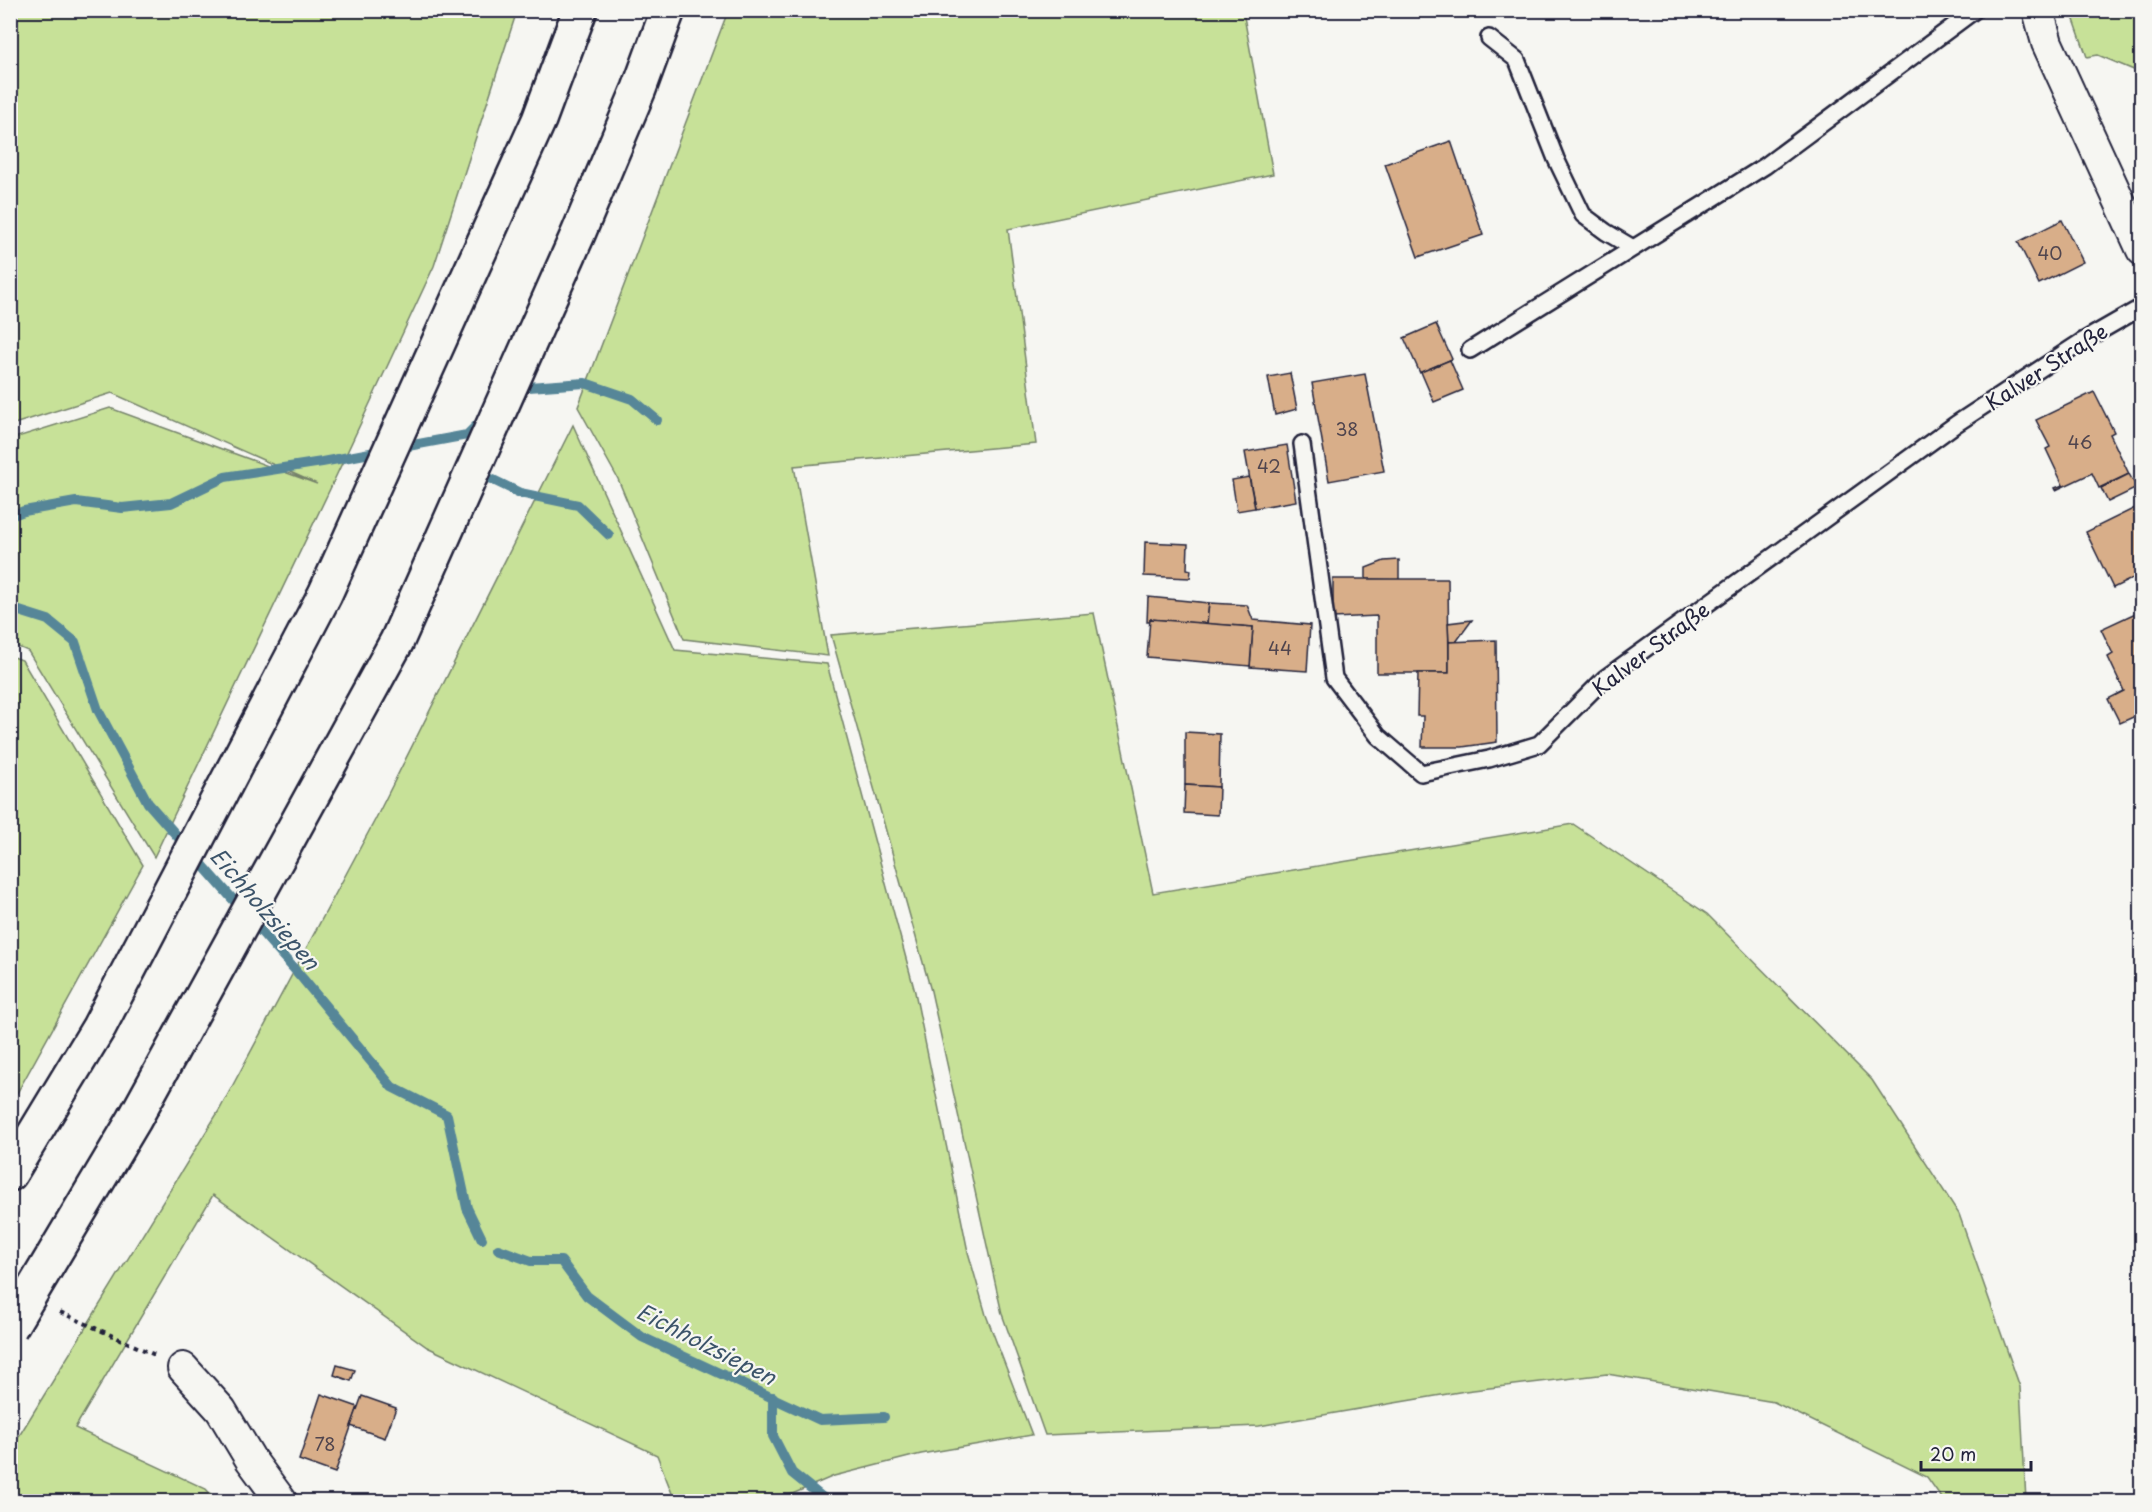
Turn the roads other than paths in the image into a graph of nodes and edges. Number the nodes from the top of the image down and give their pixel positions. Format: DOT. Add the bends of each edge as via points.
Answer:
graph roads {
  1 [pos="580,10"];
  2 [pos="668,10"];
  3 [pos="1975,10"];
  4 [pos="2038,10"];
  5 [pos="1489,38"];
  6 [pos="1633,248"];
  7 [pos="2142,250"];
  8 [pos="2142,307"];
  9 [pos="1470,350"];
  10 [pos="1302,444"];
  11 [pos="10,1174"];
  12 [pos="10,1328"];
  13 [pos="183,1368"];
  14 [pos="282,1502"];
  1 -- 11 [label="highway" via="539,120 325,594 99,1027"];
  2 -- 12 [label="highway, bridge" via="578,234 397,641 134,1120"];
  3 -- 6 [label="lane" via="1766,166"];
  4 -- 7 [label="street" via="2047,44"];
  5 -- 6 [label="lane" via="1517,60 1583,215"];
  6 -- 9 [label="lane"];
  8 -- 10 [label="lane, Kalver Straße" via="1956,424 1605,678 1539,744 1421,773 1378,736 1334,678"];
  13 -- 14 [label="street" via="221,1410 250,1460"];
}
